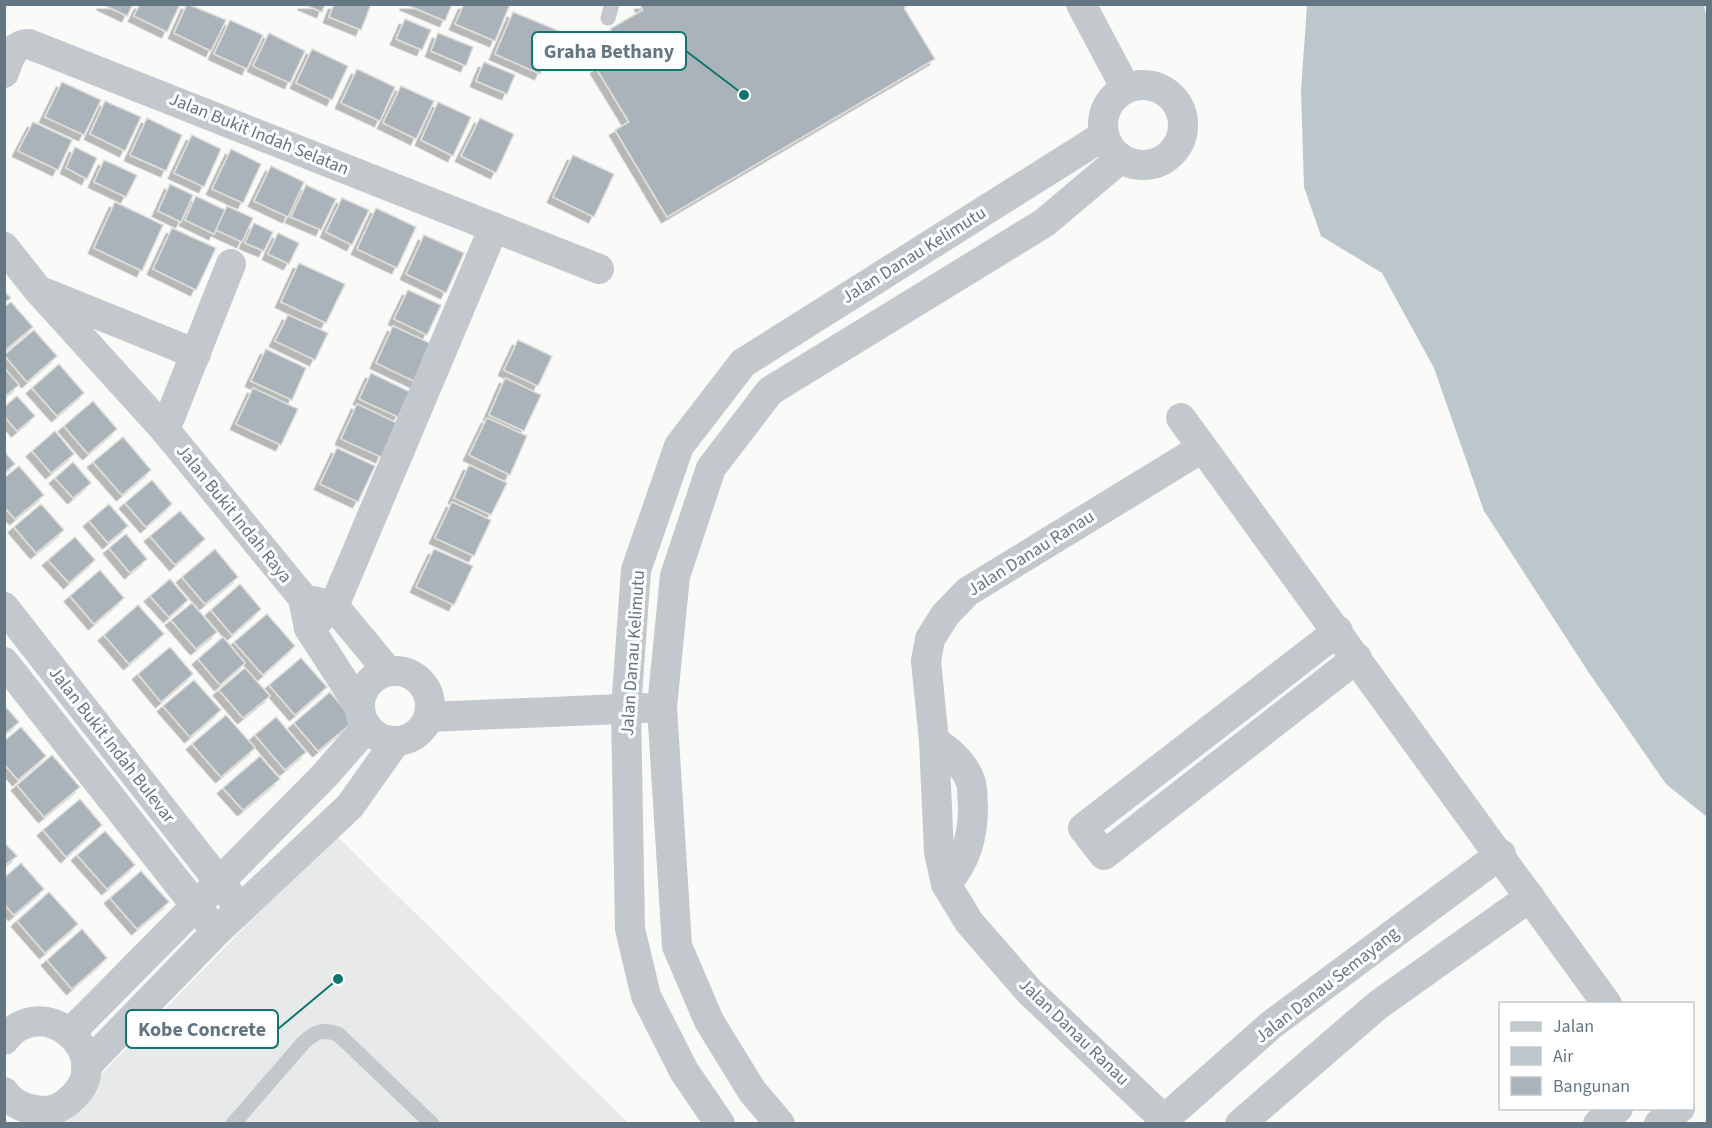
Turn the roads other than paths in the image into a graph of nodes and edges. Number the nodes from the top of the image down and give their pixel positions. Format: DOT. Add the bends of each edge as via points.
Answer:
graph roads {
  1 [pos="1081,4"];
  2 [pos="4,73"];
  3 [pos="1125,87"];
  4 [pos="1111,148"];
  5 [pos="494,227"];
  6 [pos="4,247"];
  7 [pos="231,264"];
  8 [pos="599,269"];
  9 [pos="38,290"];
  10 [pos="195,354"];
  11 [pos="1181,417"];
  12 [pos="165,430"];
  13 [pos="1202,448"];
  14 [pos="303,598"];
  15 [pos="334,606"];
  16 [pos="4,607"];
  17 [pos="309,628"];
  18 [pos="1338,631"];
  19 [pos="1357,658"];
  20 [pos="4,662"];
  21 [pos="388,671"];
  22 [pos="663,707"];
  23 [pos="626,709"];
  24 [pos="363,717"];
  25 [pos="429,717"];
  26 [pos="396,741"];
  27 [pos="1501,854"];
  28 [pos="219,882"];
  29 [pos="1530,897"];
  30 [pos="195,905"];
  31 [pos="240,909"];
  32 [pos="217,931"];
  33 [pos="1606,1002"];
  34 [pos="9,1026"];
  35 [pos="70,1032"];
  36 [pos="86,1066"];
  37 [pos="4,1092"];
  38 [pos="1616,1110"];
  39 [pos="1678,1110"];
  40 [pos="1682,1110"];
  41 [pos="1164,1122"];
  42 [pos="232,1124"];
  43 [pos="432,1124"];
  44 [pos="720,1124"];
  45 [pos="780,1124"];
  46 [pos="1240,1124"];
  47 [pos="1598,1124"];
  48 [pos="1659,1124"];
  49 [pos="1693,1124"];
  1 -- 3 [label="street"];
  2 -- 5 [label="street, Jalan Bukit Indah Selatan" via="13,49 23,44 39,47"];
  3 -- 4 [label="street" via="1105,108"];
  3 -- 4 [label="street" via="1154,84 1170,95 1177,101 1185,129 1173,154 1147,166"];
  4 -- 22 [label="street, Jalan Danau Kelimutu" via="1044,223 770,391 711,468 675,576"];
  4 -- 23 [label="street, Jalan Danau Kelimutu" via="743,363 679,446 636,570"];
  5 -- 8 [label="street, Jalan Bukit Indah Selatan"];
  5 -- 15 [label="street"];
  6 -- 9 [label="street, Jalan Bukit Indah Raya"];
  7 -- 10 [label="street, Jalan Bukit Indah Raya"];
  9 -- 10 [label="street, Jalan Bukit Indah Raya"];
  9 -- 12 [label="street, Jalan Bukit Indah Raya"];
  10 -- 12 [label="street, Jalan Bukit Indah Raya"];
  11 -- 13 [label="street"];
  12 -- 14 [label="street, Jalan Bukit Indah Raya"];
  13 -- 18 [label="street"];
  13 -- 41 [label="street, Jalan Danau Ranau" via="967,592 945,615 930,639 926,661 934,741 950,751 972,784 973,826 966,853 960,869 945,884 969,922 1029,991"];
  14 -- 15 [label="street, Jalan Bukit Indah Raya"];
  14 -- 17 [label="street, Jalan Bukit Indah Raya"];
  15 -- 17 [label="street"];
  15 -- 21 [label="street"];
  16 -- 28 [label="street, Jalan Bukit Indah Bulevar"];
  17 -- 24 [label="street, Jalan Bukit Indah Raya"];
  18 -- 19 [label="street"];
  18 -- 19 [label="street" via="1083,828 1104,855"];
  19 -- 27 [label="street"];
  20 -- 30 [label="street, Jalan Bukit Indah Bulevar"];
  21 -- 24 [label="street" via="367,684"];
  21 -- 25 [label="street" via="412,675 422,682 431,705"];
  22 -- 23 [label="street"];
  22 -- 45 [label="street, Jalan Danau Kelimutu" via="676,946 709,1021 752,1091"];
  23 -- 25 [label="street"];
  23 -- 44 [label="street, Jalan Danau Kelimutu" via="630,929 646,996 684,1071"];
  24 -- 26 [label="street" via="385,739"];
  24 -- 28 [label="street" via="325,775"];
  25 -- 26 [label="street" via="416,734"];
  26 -- 31 [label="street" via="350,806"];
  27 -- 29 [label="street"];
  27 -- 41 [label="street, Jalan Danau Semayang" via="1271,1025"];
  28 -- 30 [label="street"];
  28 -- 31 [label="street, Jalan Bukit Indah Bulevar"];
  29 -- 33 [label="street"];
  29 -- 46 [label="street" via="1378,1005"];
  30 -- 32 [label="street, Jalan Bukit Indah Bulevar"];
  30 -- 35 [label="street"];
  31 -- 32 [label="street"];
  32 -- 36 [label="street"];
  34 -- 35 [label="street" via="48,1022"];
  35 -- 36 [label="street" via="83,1051"];
  36 -- 37 [label="street" via="75,1095 49,1111 18,1105"];
  38 -- 47 [label="street"];
  39 -- 48 [label="street"];
  40 -- 49 [label="street"];
  42 -- 43 [label="lane" via="304,1042 319,1031 328,1031 338,1034"];
}
